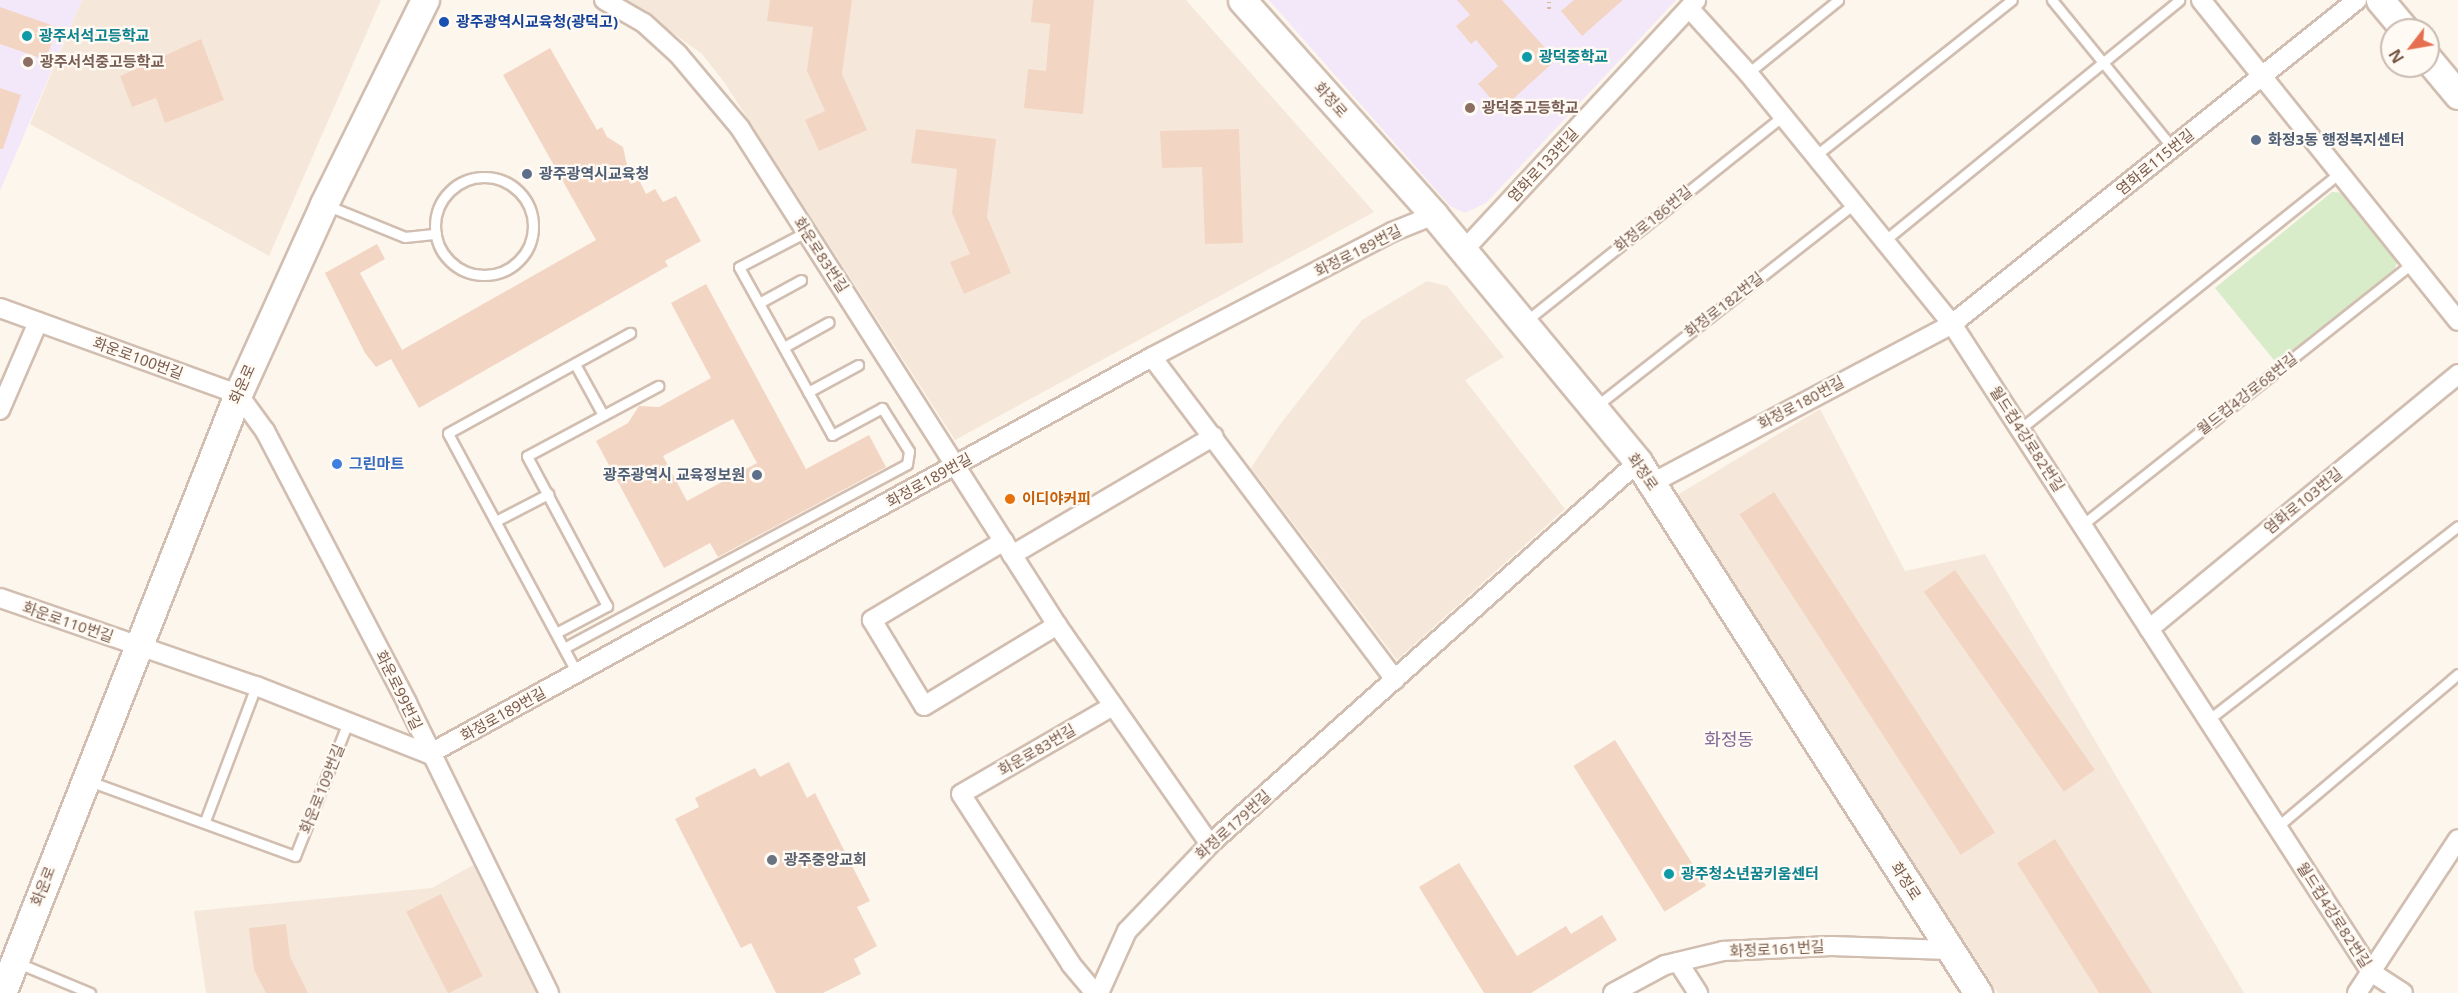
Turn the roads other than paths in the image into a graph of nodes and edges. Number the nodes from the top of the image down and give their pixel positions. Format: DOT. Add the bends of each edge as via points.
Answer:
graph roads {
  1 [pos="425,0"];
  2 [pos="604,0"];
  3 [pos="1242,0"];
  4 [pos="1838,0"];
  5 [pos="2012,0"];
  6 [pos="2052,0"];
  7 [pos="2179,0"];
  8 [pos="2201,0"];
  9 [pos="2357,0"];
  10 [pos="2380,0"];
  11 [pos="1693,4"];
  12 [pos="2395,18"];
  13 [pos="2102,62"];
  14 [pos="1748,73"];
  15 [pos="2440,73"];
  16 [pos="2262,77"];
  17 [pos="2458,95"];
  18 [pos="1783,116"];
  19 [pos="2172,147"];
  20 [pos="1815,156"];
  21 [pos="2339,173"];
  22 [pos="324,204"];
  23 [pos="1854,204"];
  24 [pos="1434,215"];
  25 [pos="806,232"];
  26 [pos="436,234"];
  27 [pos="1884,241"];
  28 [pos="1464,250"];
  29 [pos="2412,263"];
  30 [pos="801,280"];
  31 [pos="759,303"];
  32 [pos="0,308"];
  33 [pos="2458,321"];
  34 [pos="38,322"];
  35 [pos="829,322"];
  36 [pos="1524,322"];
  37 [pos="1952,324"];
  38 [pos="630,333"];
  39 [pos="783,347"];
  40 [pos="1152,357"];
  41 [pos="575,364"];
  42 [pos="858,365"];
  43 [pos="2458,374"];
  44 [pos="658,386"];
  45 [pos="808,392"];
  46 [pos="238,394"];
  47 [pos="1594,407"];
  48 [pos="0,410"];
  49 [pos="603,416"];
  50 [pos="2019,429"];
  51 [pos="1214,436"];
  52 [pos="956,466"];
  53 [pos="1645,473"];
  54 [pos="548,494"];
  55 [pos="496,521"];
  56 [pos="2082,525"];
  57 [pos="2458,525"];
  58 [pos="1008,548"];
  59 [pos="0,598"];
  60 [pos="1057,625"];
  61 [pos="2149,629"];
  62 [pos="556,633"];
  63 [pos="135,645"];
  64 [pos="564,648"];
  65 [pos="577,673"];
  66 [pos="2458,674"];
  67 [pos="1395,680"];
  68 [pos="256,686"];
  69 [pos="1113,706"];
  70 [pos="2208,720"];
  71 [pos="348,722"];
  72 [pos="429,754"];
  73 [pos="84,779"];
  74 [pos="961,794"];
  75 [pos="205,821"];
  76 [pos="2277,827"];
  77 [pos="2458,839"];
  78 [pos="1210,844"];
  79 [pos="1950,950"];
  80 [pos="14,961"];
  81 [pos="1678,962"];
  82 [pos="2371,972"];
  83 [pos="2,993"];
  84 [pos="90,993"];
  85 [pos="549,993"];
  86 [pos="1097,993"];
  87 [pos="1613,993"];
  88 [pos="1698,993"];
  89 [pos="1978,993"];
  90 [pos="2357,993"];
  91 [pos="2403,993"];
  1 -- 22 [label="street, 화운로"];
  2 -- 25 [label="street, 화운로83번길" via="644,23 704,80 740,128"];
  3 -- 24 [label="street, 화정로"];
  4 -- 14 [label="lane"];
  5 -- 20 [label="lane"];
  6 -- 13 [label="lane"];
  7 -- 13 [label="lane"];
  8 -- 16 [label="street"];
  9 -- 16 [label="street, 염화로115번길"];
  10 -- 12 [label="street"];
  11 -- 14 [label="street, 월드컵4강로82번길"];
  11 -- 28 [label="street, 염화로133번길"];
  13 -- 19 [label="lane"];
  13 -- 27 [label="lane"];
  14 -- 18 [label="street, 월드컵4강로82번길"];
  15 -- 17 [label="street"];
  16 -- 19 [label="street, 염화로115번길"];
  16 -- 21 [label="street"];
  18 -- 20 [label="street, 월드컵4강로82번길"];
  18 -- 36 [label="lane, 화정로186번길"];
  19 -- 37 [label="street, 염화로115번길"];
  20 -- 23 [label="street, 월드컵4강로82번길"];
  21 -- 29 [label="street"];
  21 -- 50 [label="lane"];
  22 -- 26 [label="lane" via="405,237"];
  22 -- 46 [label="street, 화운로"];
  23 -- 27 [label="street, 월드컵4강로82번길"];
  23 -- 47 [label="lane, 화정로182번길"];
  24 -- 28 [label="street, 화정로"];
  24 -- 40 [label="street, 화정로189번길" via="1392,232"];
  25 -- 31 [label="lane" via="739,267"];
  25 -- 52 [label="street, 화운로83번길"];
  26 -- 26 [label="lane" via="452,263 483,275 514,265 526,252 533,221 521,193 510,184 483,176 463,182 446,194 437,213"];
  27 -- 37 [label="street, 월드컵4강로82번길"];
  28 -- 36 [label="street, 화정로"];
  29 -- 33 [label="street"];
  29 -- 56 [label="lane, 월드컵4강로68번길"];
  30 -- 31 [label="lane"];
  31 -- 39 [label="lane"];
  32 -- 34 [label="street, 화운로100번길"];
  34 -- 46 [label="street, 화운로100번길"];
  34 -- 48 [label="street"];
  35 -- 39 [label="lane"];
  36 -- 47 [label="street, 화정로"];
  37 -- 50 [label="street, 월드컵4강로82번길"];
  37 -- 53 [label="street, 화정로180번길"];
  38 -- 41 [label="lane"];
  39 -- 45 [label="lane"];
  40 -- 51 [label="street"];
  40 -- 52 [label="street, 화정로189번길"];
  41 -- 49 [label="lane"];
  41 -- 55 [label="lane" via="448,433"];
  42 -- 45 [label="lane"];
  43 -- 61 [label="street, 염화로103번길"];
  44 -- 49 [label="lane"];
  45 -- 64 [label="lane" via="832,435 882,408 909,451 907,464"];
  46 -- 63 [label="street, 화운로"];
  46 -- 72 [label="street, 화운로99번길" via="265,431 407,703"];
  47 -- 53 [label="street, 화정로"];
  49 -- 54 [label="lane" via="527,456"];
  50 -- 56 [label="street, 월드컵4강로82번길"];
  51 -- 58 [label="street"];
  51 -- 67 [label="street"];
  52 -- 58 [label="street, 화운로83번길"];
  52 -- 65 [label="street, 화정로189번길"];
  53 -- 67 [label="street, 화정로179번길"];
  53 -- 79 [label="street, 화정로"];
  54 -- 55 [label="lane"];
  54 -- 62 [label="lane" via="607,606"];
  55 -- 62 [label="lane"];
  56 -- 61 [label="street, 월드컵4강로82번길"];
  57 -- 70 [label="lane"];
  58 -- 60 [label="street, 화운로83번길"];
  58 -- 60 [label="street" via="872,620 924,706"];
  59 -- 63 [label="street, 화운로110번길"];
  60 -- 69 [label="street, 화운로83번길"];
  61 -- 70 [label="street, 월드컵4강로82번길"];
  62 -- 64 [label="lane"];
  63 -- 68 [label="street"];
  63 -- 73 [label="street, 화운로"];
  64 -- 65 [label="lane"];
  65 -- 72 [label="street, 화정로189번길"];
  66 -- 76 [label="lane"];
  67 -- 78 [label="street, 화정로179번길"];
  68 -- 71 [label="street"];
  68 -- 75 [label="lane"];
  69 -- 74 [label="street, 화운로83번길"];
  69 -- 78 [label="street, 화운로83번길"];
  70 -- 76 [label="street, 월드컵4강로82번길"];
  71 -- 72 [label="street"];
  71 -- 75 [label="lane, 화운로109번길" via="295,856"];
  72 -- 85 [label="street, 화운로99번길"];
  73 -- 75 [label="lane"];
  73 -- 80 [label="street, 화운로"];
  74 -- 86 [label="street, 화정로179번길" via="1071,964"];
  76 -- 82 [label="street, 월드컵4강로82번길"];
  77 -- 82 [label="street"];
  78 -- 86 [label="street, 화정로179번길" via="1127,931"];
  79 -- 81 [label="street, 화정로161번길" via="1768,948 1723,951"];
  79 -- 89 [label="street, 화정로"];
  80 -- 83 [label="street, 화운로"];
  80 -- 84 [label="lane"];
  81 -- 87 [label="street, 화정로161번길" via="1652,970"];
  81 -- 88 [label="street"];
  82 -- 90 [label="street"];
  82 -- 91 [label="street, 월드컵4강로82번길"];
}
